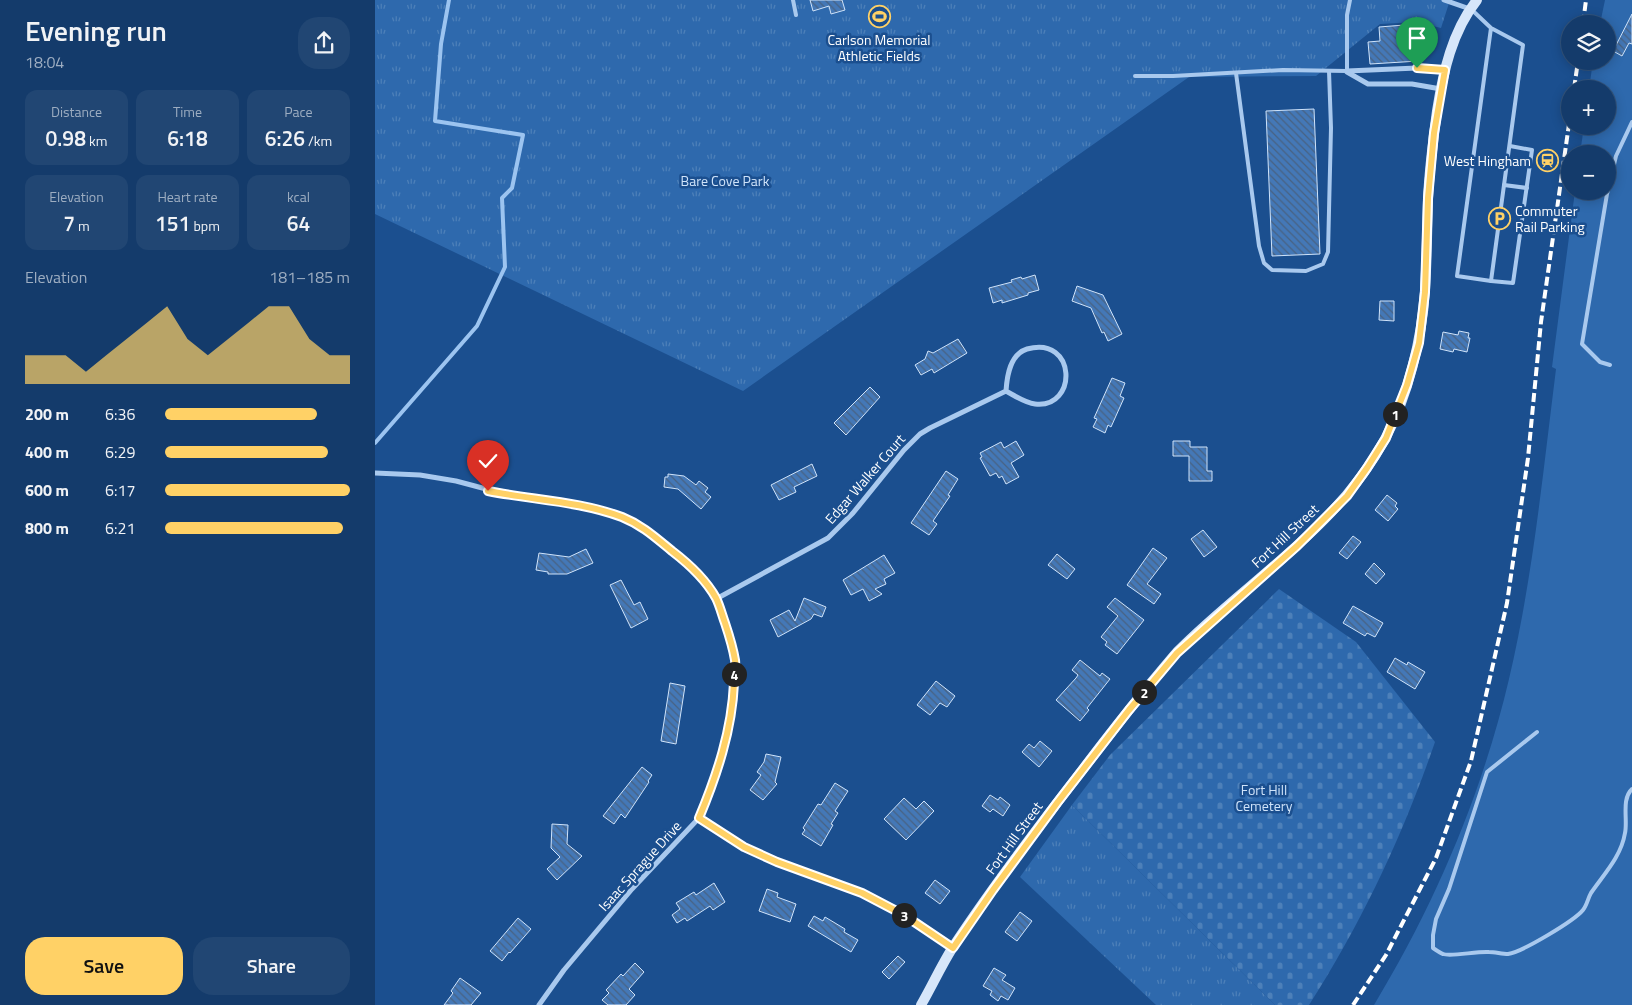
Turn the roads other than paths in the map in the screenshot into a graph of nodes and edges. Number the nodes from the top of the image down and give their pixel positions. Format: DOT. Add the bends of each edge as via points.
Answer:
graph roads {
  1 [pos="793,0"];
  2 [pos="1350,0"];
  3 [pos="1444,0"];
  4 [pos="1477,0"];
  5 [pos="1470,9"];
  6 [pos="796,15"];
  7 [pos="1491,28"];
  8 [pos="1445,70"];
  9 [pos="1329,71"];
  10 [pos="1347,71"];
  11 [pos="1236,73"];
  12 [pos="1135,76"];
  13 [pos="1441,89"];
  14 [pos="1632,122"];
  15 [pos="1510,146"];
  16 [pos="1504,185"];
  17 [pos="1527,188"];
  18 [pos="1491,281"];
  19 [pos="1610,365"];
  20 [pos="1007,391"];
  21 [pos="375,473"];
  22 [pos="716,599"];
  23 [pos="1537,732"];
  24 [pos="1632,790"];
  25 [pos="699,818"];
  26 [pos="953,948"];
  27 [pos="539,1005"];
  28 [pos="921,1005"];
  1 -- 6 [label="lane"];
  2 -- 10 [label="lane"];
  3 -- 5 [label="street"];
  4 -- 5 [label="main road, Fort Hill Street"];
  5 -- 7 [label="lane"];
  5 -- 8 [label="main road, Fort Hill Street"];
  7 -- 15 [label="lane" via="1523,44"];
  7 -- 18 [label="lane" via="1457,276"];
  8 -- 10 [label="street"];
  8 -- 13 [label="main road, Fort Hill Street"];
  9 -- 10 [label="lane"];
  9 -- 11 [label="lane"];
  9 -- 11 [label="lane" via="1329,252 1323,264 1306,272 1272,270 1264,263"];
  10 -- 13 [label="street" via="1368,84 1412,84"];
  11 -- 12 [label="lane"];
  13 -- 26 [label="main road, Fort Hill Street" via="1428,198 1425,292 1419,343 1386,438 1347,496 1297,546 1177,653 1057,803"];
  14 -- 19 [label="lane" via="1616,156 1607,194 1583,344 1600,362"];
  15 -- 16 [label="lane"];
  15 -- 17 [label="lane" via="1532,150"];
  16 -- 17 [label="lane"];
  16 -- 18 [label="lane"];
  17 -- 18 [label="lane" via="1513,283"];
  20 -- 20 [label="street" via="1030,403 1052,401 1063,391 1064,364 1052,349 1023,350 1012,364"];
  20 -- 22 [label="street, Edgar Walker Court" via="920,434 828,538"];
  21 -- 22 [label="street, Isaac Sprague Drive" via="456,481 505,494 594,508 624,518 638,524 675,553 699,575"];
  22 -- 25 [label="street, Isaac Sprague Drive" via="735,660 734,696 719,766"];
  23 -- 24 [label="lane" via="1487,772 1433,935 1433,948 1442,954 1508,954 1547,936 1584,909 1623,842 1627,796"];
  25 -- 26 [label="street" via="769,859 862,893 904,915"];
  25 -- 27 [label="street, Isaac Sprague Drive" via="632,889"];
  26 -- 28 [label="main road, Fort Hill Street"];
}
